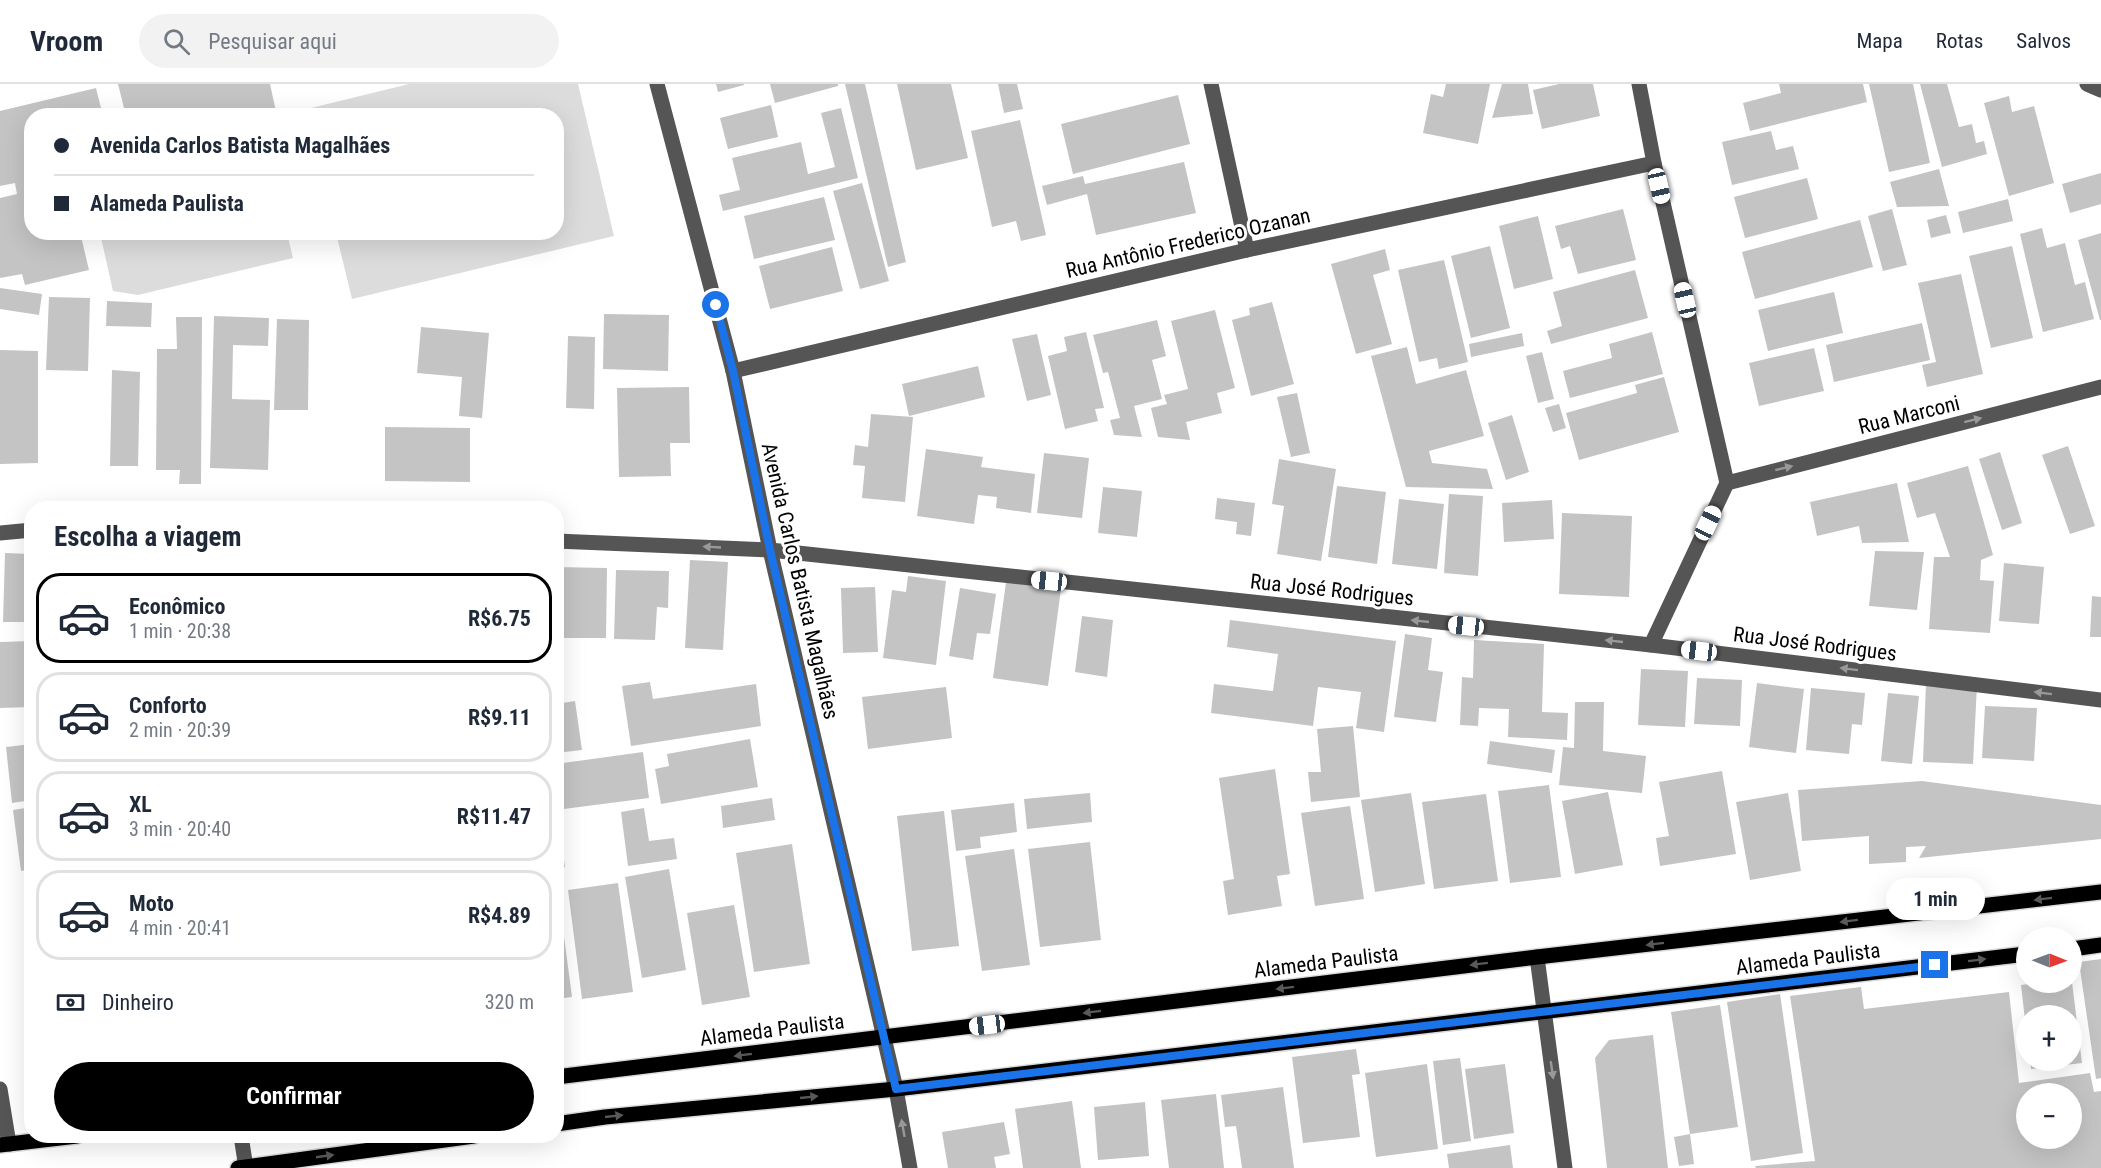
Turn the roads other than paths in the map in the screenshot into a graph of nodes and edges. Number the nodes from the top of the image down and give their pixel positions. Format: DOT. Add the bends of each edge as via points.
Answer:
graph roads {
  1 [pos="657,84"];
  2 [pos="1211,84"];
  3 [pos="1639,84"];
  4 [pos="2087,84"];
  5 [pos="2101,90"];
  6 [pos="1654,163"];
  7 [pos="1247,250"];
  8 [pos="733,371"];
  9 [pos="2101,387"];
  10 [pos="1727,483"];
  11 [pos="24,531"];
  12 [pos="0,533"];
  13 [pos="564,541"];
  14 [pos="770,550"];
  15 [pos="1652,645"];
  16 [pos="2101,700"];
  17 [pos="2101,892"];
  18 [pos="2101,945"];
  19 [pos="2082,947"];
  20 [pos="2016,955"];
  21 [pos="1537,957"];
  22 [pos="1544,1012"];
  23 [pos="884,1038"];
  24 [pos="564,1076"];
  25 [pos="0,1089"];
  26 [pos="896,1089"];
  27 [pos="564,1123"];
  28 [pos="24,1143"];
  29 [pos="241,1143"];
  30 [pos="423,1143"];
  31 [pos="5,1145"];
  32 [pos="243,1168"];
  33 [pos="910,1168"];
  34 [pos="1565,1168"];
  1 -- 8 [label="street, Avenida Carlos Batista Magalhães"];
  2 -- 7 [label="street"];
  3 -- 6 [label="street"];
  4 -- 5 [label="street"];
  6 -- 7 [label="street, Rua Antônio Frederico Ozanan"];
  6 -- 10 [label="street"];
  7 -- 8 [label="street, Rua Antônio Frederico Ozanan"];
  8 -- 14 [label="street, Avenida Carlos Batista Magalhães"];
  10 -- 9 [label="street, Rua Marconi, one-way"];
  10 -- 15 [label="street"];
  11 -- 12 [label="street"];
  14 -- 13 [label="street, Rua José Rodrigues, one-way"];
  15 -- 14 [label="street, Rua José Rodrigues, one-way"];
  14 -- 23 [label="street, Avenida Carlos Batista Magalhães"];
  16 -- 15 [label="street, Rua José Rodrigues, one-way"];
  17 -- 21 [label="main road, Alameda Paulista, one-way"];
  18 -- 19 [label="main road"];
  22 -- 20 [label="main road, Alameda Paulista, one-way"];
  21 -- 22 [label="street"];
  21 -- 23 [label="main road, Alameda Paulista, one-way"];
  22 -- 26 [label="main road, Alameda Paulista"];
  22 -- 34 [label="street, one-way"];
  23 -- 24 [label="main road, Alameda Paulista, one-way"];
  23 -- 26 [label="street, Avenida Carlos Batista Magalhães"];
  25 -- 31 [label="street"];
  27 -- 26 [label="main road, Alameda Paulista, one-way"];
  33 -- 26 [label="street, Avenida Carlos Batista Magalhães, one-way"];
  28 -- 31 [label="main road"];
  29 -- 32 [label="street"];
  32 -- 30 [label="main road, one-way"];
}
